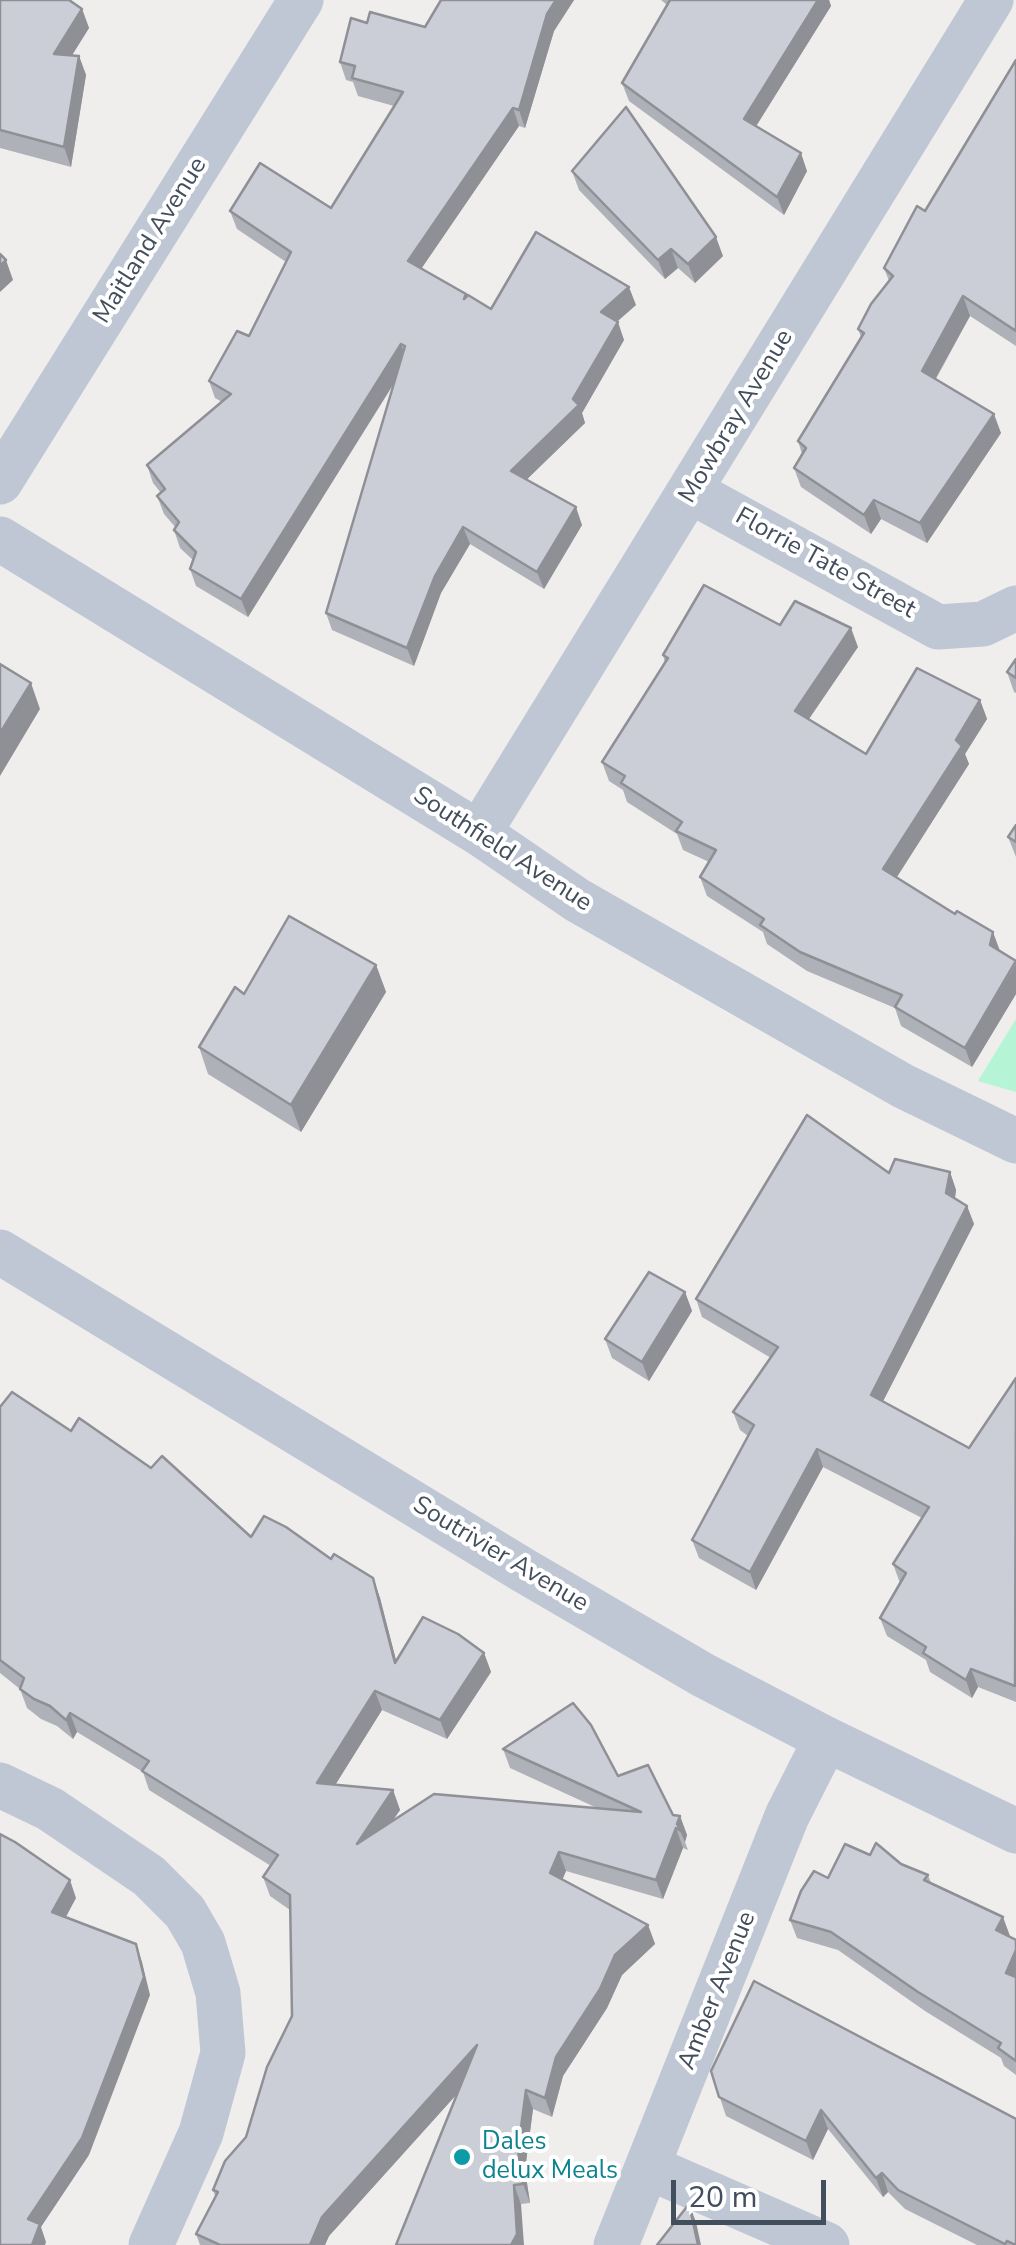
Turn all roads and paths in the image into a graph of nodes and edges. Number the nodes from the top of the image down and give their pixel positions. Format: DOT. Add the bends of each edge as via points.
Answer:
graph roads {
  1 [pos="991,0"];
  2 [pos="282,7"];
  3 [pos="0,482"];
  4 [pos="692,492"];
  5 [pos="0,539"];
  6 [pos="1016,608"];
  7 [pos="479,833"];
  8 [pos="1016,1141"];
  9 [pos="0,1252"];
  10 [pos="826,1739"];
  11 [pos="0,1786"];
  12 [pos="1016,1830"];
  13 [pos="648,2167"];
  14 [pos="150,2245"];
  15 [pos="616,2245"];
  16 [pos="827,2245"];
  1 -- 4 [label="street, Mowbray Avenue"];
  2 -- 3 [label="street, Maitland Avenue"];
  4 -- 6 [label="street, Florrie Tate Street" via="938,627 983,624"];
  4 -- 7 [label="street, Mowbray Avenue"];
  5 -- 7 [label="street, Southfield Avenue"];
  7 -- 8 [label="street, Southfield Avenue" via="577,900 903,1086"];
  9 -- 10 [label="street, Soutrivier Avenue" via="523,1570"];
  10 -- 12 [label="street, Soutrivier Avenue"];
  10 -- 13 [label="street, Amber Avenue" via="787,1816"];
  11 -- 14 [label="street" via="50,1809 149,1876 186,1912 203,1943 218,1994 223,2053 200,2133"];
  13 -- 15 [label="street, Amber Avenue"];
  13 -- 16 [label="street"];
}
